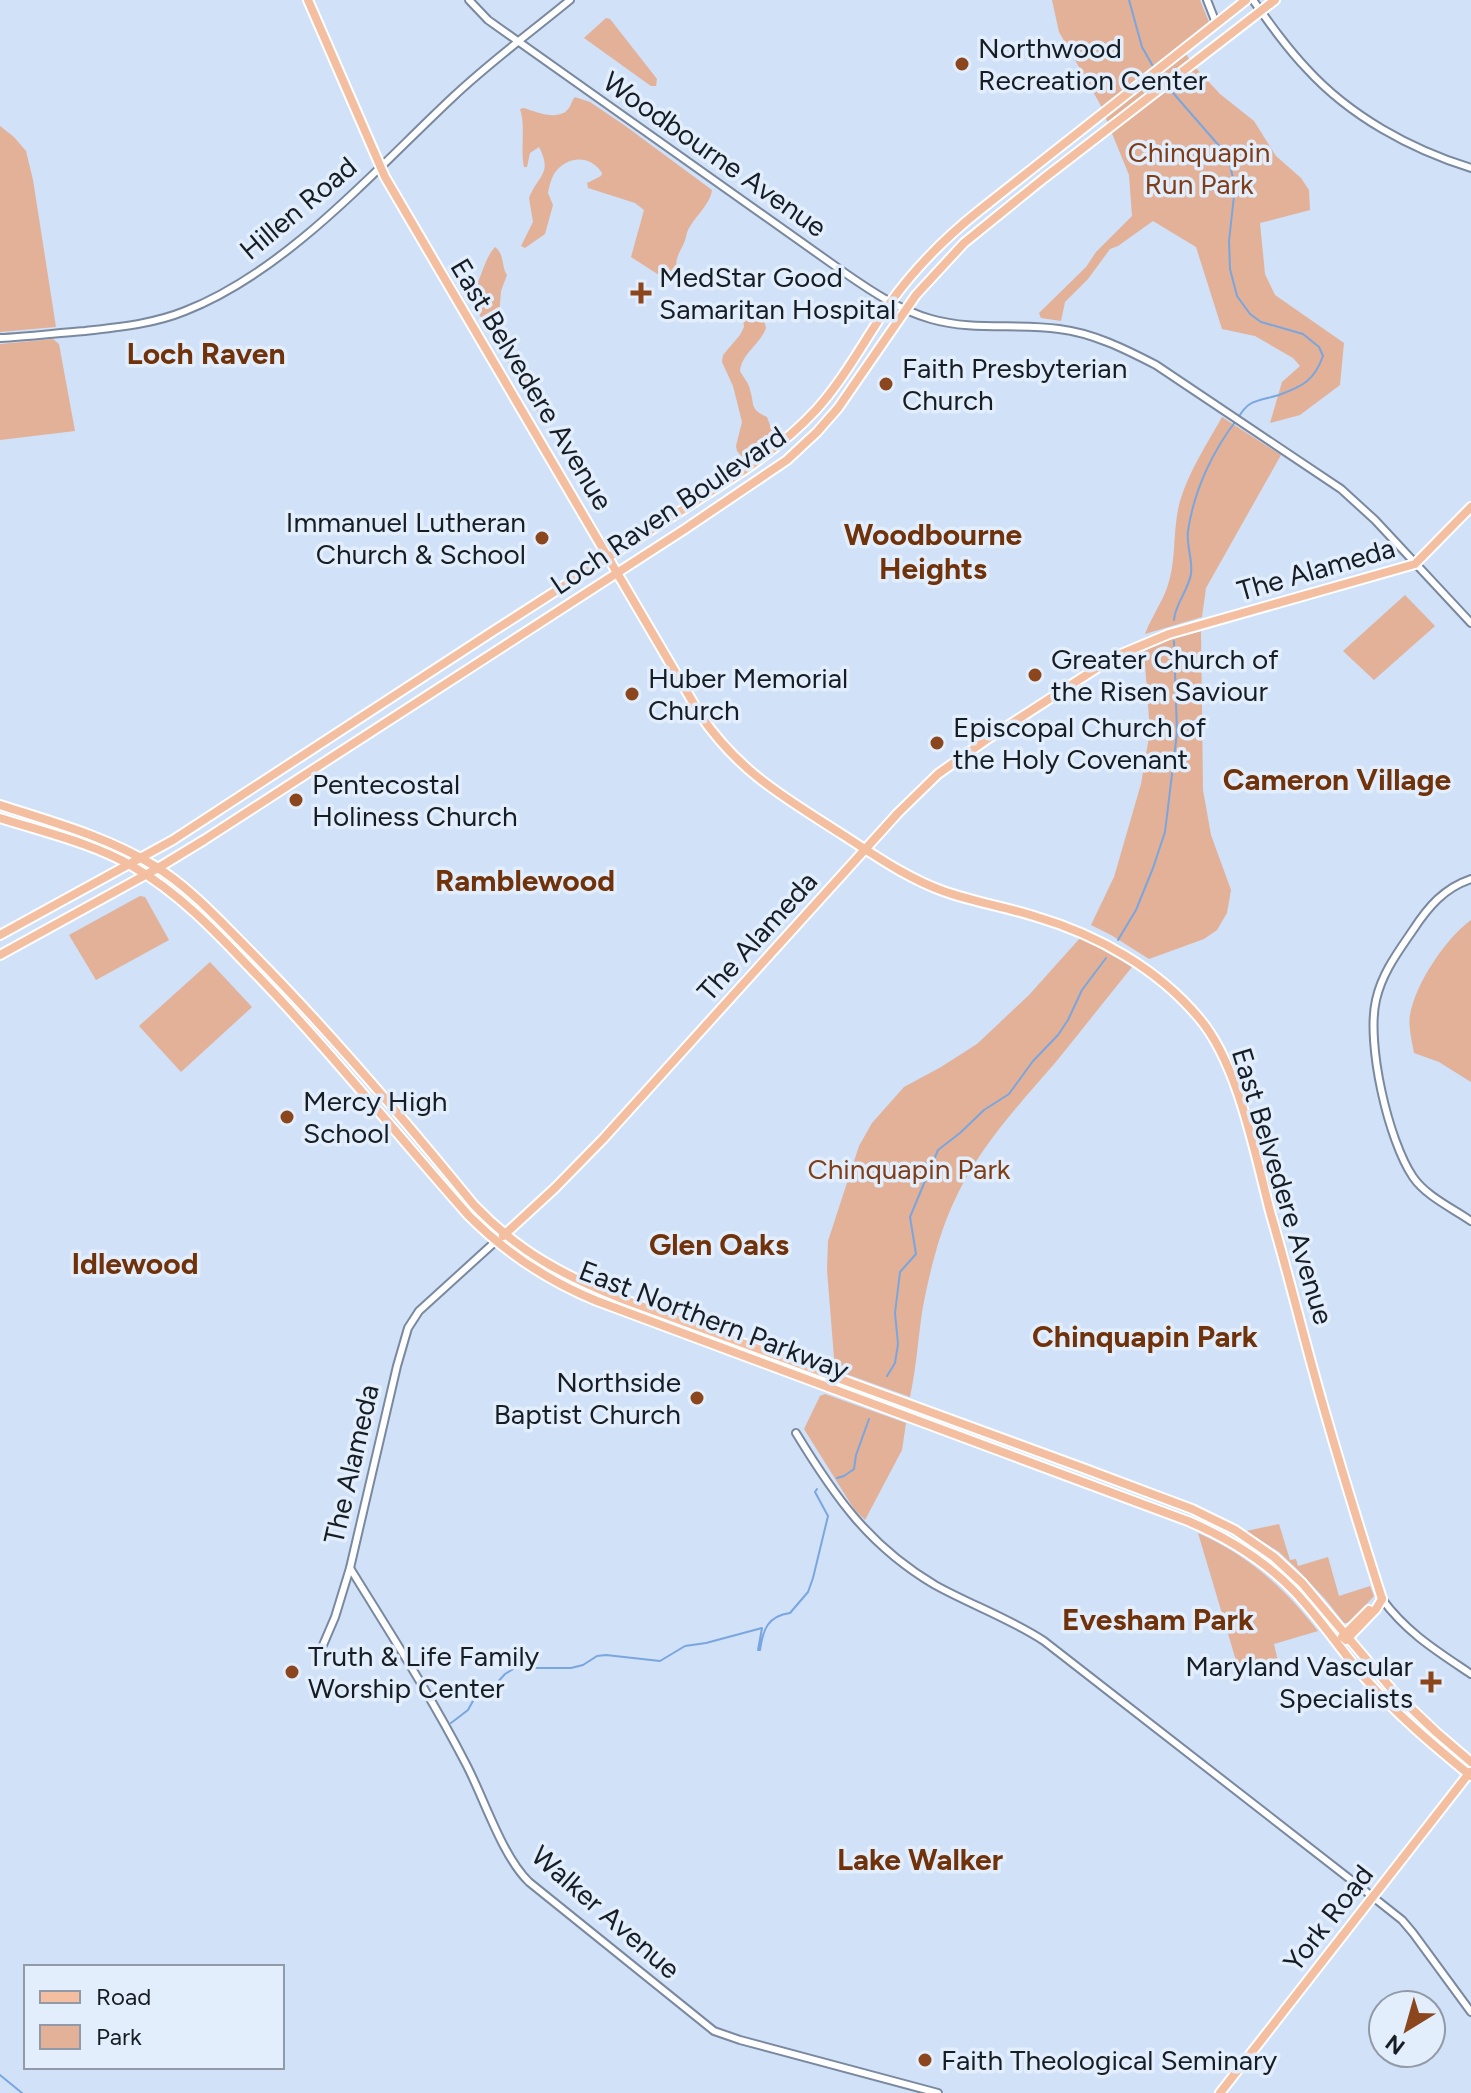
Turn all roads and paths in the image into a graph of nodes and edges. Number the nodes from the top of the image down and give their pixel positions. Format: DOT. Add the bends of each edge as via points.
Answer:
graph roads {
  1 [pos="308,0"];
  2 [pos="469,0"];
  3 [pos="570,0"];
  4 [pos="1207,0"];
  5 [pos="1246,0"];
  6 [pos="1253,0"];
  7 [pos="1275,0"];
  8 [pos="1261,11"];
  9 [pos="1216,23"];
  10 [pos="517,41"];
  11 [pos="380,168"];
  12 [pos="1471,168"];
  13 [pos="1007,188"];
  14 [pos="1016,201"];
  15 [pos="943,241"];
  16 [pos="955,252"];
  17 [pos="891,303"];
  18 [pos="905,309"];
  19 [pos="0,338"];
  20 [pos="1471,507"];
  21 [pos="609,557"];
  22 [pos="1415,564"];
  23 [pos="617,571"];
  24 [pos="1471,623"];
  25 [pos="0,805"];
  26 [pos="0,818"];
  27 [pos="865,849"];
  28 [pos="142,859"];
  29 [pos="130,864"];
  30 [pos="158,868"];
  31 [pos="146,874"];
  32 [pos="1471,879"];
  33 [pos="0,935"];
  34 [pos="0,955"];
  35 [pos="1471,1221"];
  36 [pos="505,1234"];
  37 [pos="496,1241"];
  38 [pos="796,1433"];
  39 [pos="350,1568"];
  40 [pos="1382,1599"];
  41 [pos="1346,1636"];
  42 [pos="325,1642"];
  43 [pos="1337,1644"];
  44 [pos="1471,1674"];
  45 [pos="1471,1762"];
  46 [pos="1470,1774"];
  47 [pos="1373,1897"];
  48 [pos="1471,2012"];
  49 [pos="938,2093"];
  50 [pos="1220,2093"];
  1 -- 11 [label="main road, East Belvedere Avenue"];
  2 -- 10 [label="street, Woodbourne Avenue"];
  3 -- 10 [label="street, Hillen Road"];
  4 -- 9 [label="street"];
  5 -- 9 [label="main road, Loch Raven Boulevard"];
  6 -- 8 [label="street"];
  7 -- 8 [label="main road, Loch Raven Boulevard"];
  8 -- 12 [label="street" via="1309,71 1351,108 1402,140"];
  8 -- 14 [label="main road, Loch Raven Boulevard"];
  9 -- 13 [label="main road, Loch Raven Boulevard"];
  10 -- 11 [label="street, Hillen Road"];
  10 -- 17 [label="street, Woodbourne Avenue"];
  11 -- 19 [label="street, Hillen Road" via="276,259 219,297 149,323"];
  11 -- 21 [label="main road, East Belvedere Avenue"];
  13 -- 14 [label="main road"];
  13 -- 15 [label="main road, Loch Raven Boulevard"];
  14 -- 16 [label="main road, Loch Raven Boulevard"];
  15 -- 16 [label="main road"];
  15 -- 17 [label="main road, Loch Raven Boulevard"];
  16 -- 18 [label="main road, Loch Raven Boulevard"];
  17 -- 18 [label="street, Woodbourne Avenue"];
  17 -- 21 [label="main road, Loch Raven Boulevard" via="827,398 795,433"];
  18 -- 22 [label="street, Woodbourne Avenue" via="968,326 1081,333 1123,348 1325,477"];
  18 -- 23 [label="main road, Loch Raven Boulevard" via="851,391 804,445"];
  20 -- 22 [label="main road, The Alameda"];
  21 -- 23 [label="main road, East Belvedere Avenue"];
  21 -- 28 [label="main road, Loch Raven Boulevard"];
  22 -- 24 [label="street, Woodbourne Avenue"];
  22 -- 27 [label="main road, The Alameda" via="1123,652 947,767"];
  23 -- 27 [label="main road, East Belvedere Avenue" via="701,716 731,754 764,784"];
  23 -- 30 [label="main road, Loch Raven Boulevard"];
  25 -- 28 [label="main road, East Northern Parkway" via="106,841"];
  26 -- 29 [label="main road, East Northern Parkway"];
  27 -- 36 [label="main road, The Alameda" via="603,1139"];
  27 -- 40 [label="main road, East Belvedere Avenue" via="938,889 1039,917 1107,945 1163,982 1207,1028 1234,1083"];
  28 -- 29 [label="main road, Loch Raven Boulevard"];
  28 -- 30 [label="main road, East Northern Parkway"];
  29 -- 31 [label="main road, East Northern Parkway"];
  29 -- 33 [label="main road, Loch Raven Boulevard"];
  30 -- 31 [label="main road, Loch Raven Boulevard"];
  30 -- 36 [label="main road, East Northern Parkway" via="275,977"];
  31 -- 34 [label="main road, Loch Raven Boulevard"];
  31 -- 37 [label="main road, East Northern Parkway" via="190,907 297,1016"];
  32 -- 35 [label="street" via="1448,889 1430,906 1384,977 1373,1017 1383,1094 1402,1157 1426,1191"];
  36 -- 37 [label="main road, The Alameda"];
  36 -- 41 [label="main road, East Northern Parkway" via="535,1257 591,1286 1215,1519 1288,1570"];
  37 -- 39 [label="street, The Alameda" via="419,1311 408,1328"];
  37 -- 43 [label="main road, East Northern Parkway" via="547,1277 597,1301 1211,1530 1281,1578"];
  38 -- 47 [label="street" via="844,1506 884,1549 934,1584 1044,1641"];
  39 -- 42 [label="street, The Alameda"];
  39 -- 49 [label="street, Walker Avenue" via="446,1726 514,1864 529,1882 714,2031"];
  40 -- 41 [label="main road"];
  40 -- 44 [label="street, East Belvedere Avenue" via="1414,1635"];
  41 -- 43 [label="main road"];
  41 -- 45 [label="main road, East Northern Parkway" via="1394,1692"];
  43 -- 46 [label="main road, East Northern Parkway" via="1400,1715"];
  46 -- 47 [label="main road, York Road"];
  47 -- 48 [label="street" via="1402,1920"];
  47 -- 50 [label="main road, York Road"];
}
